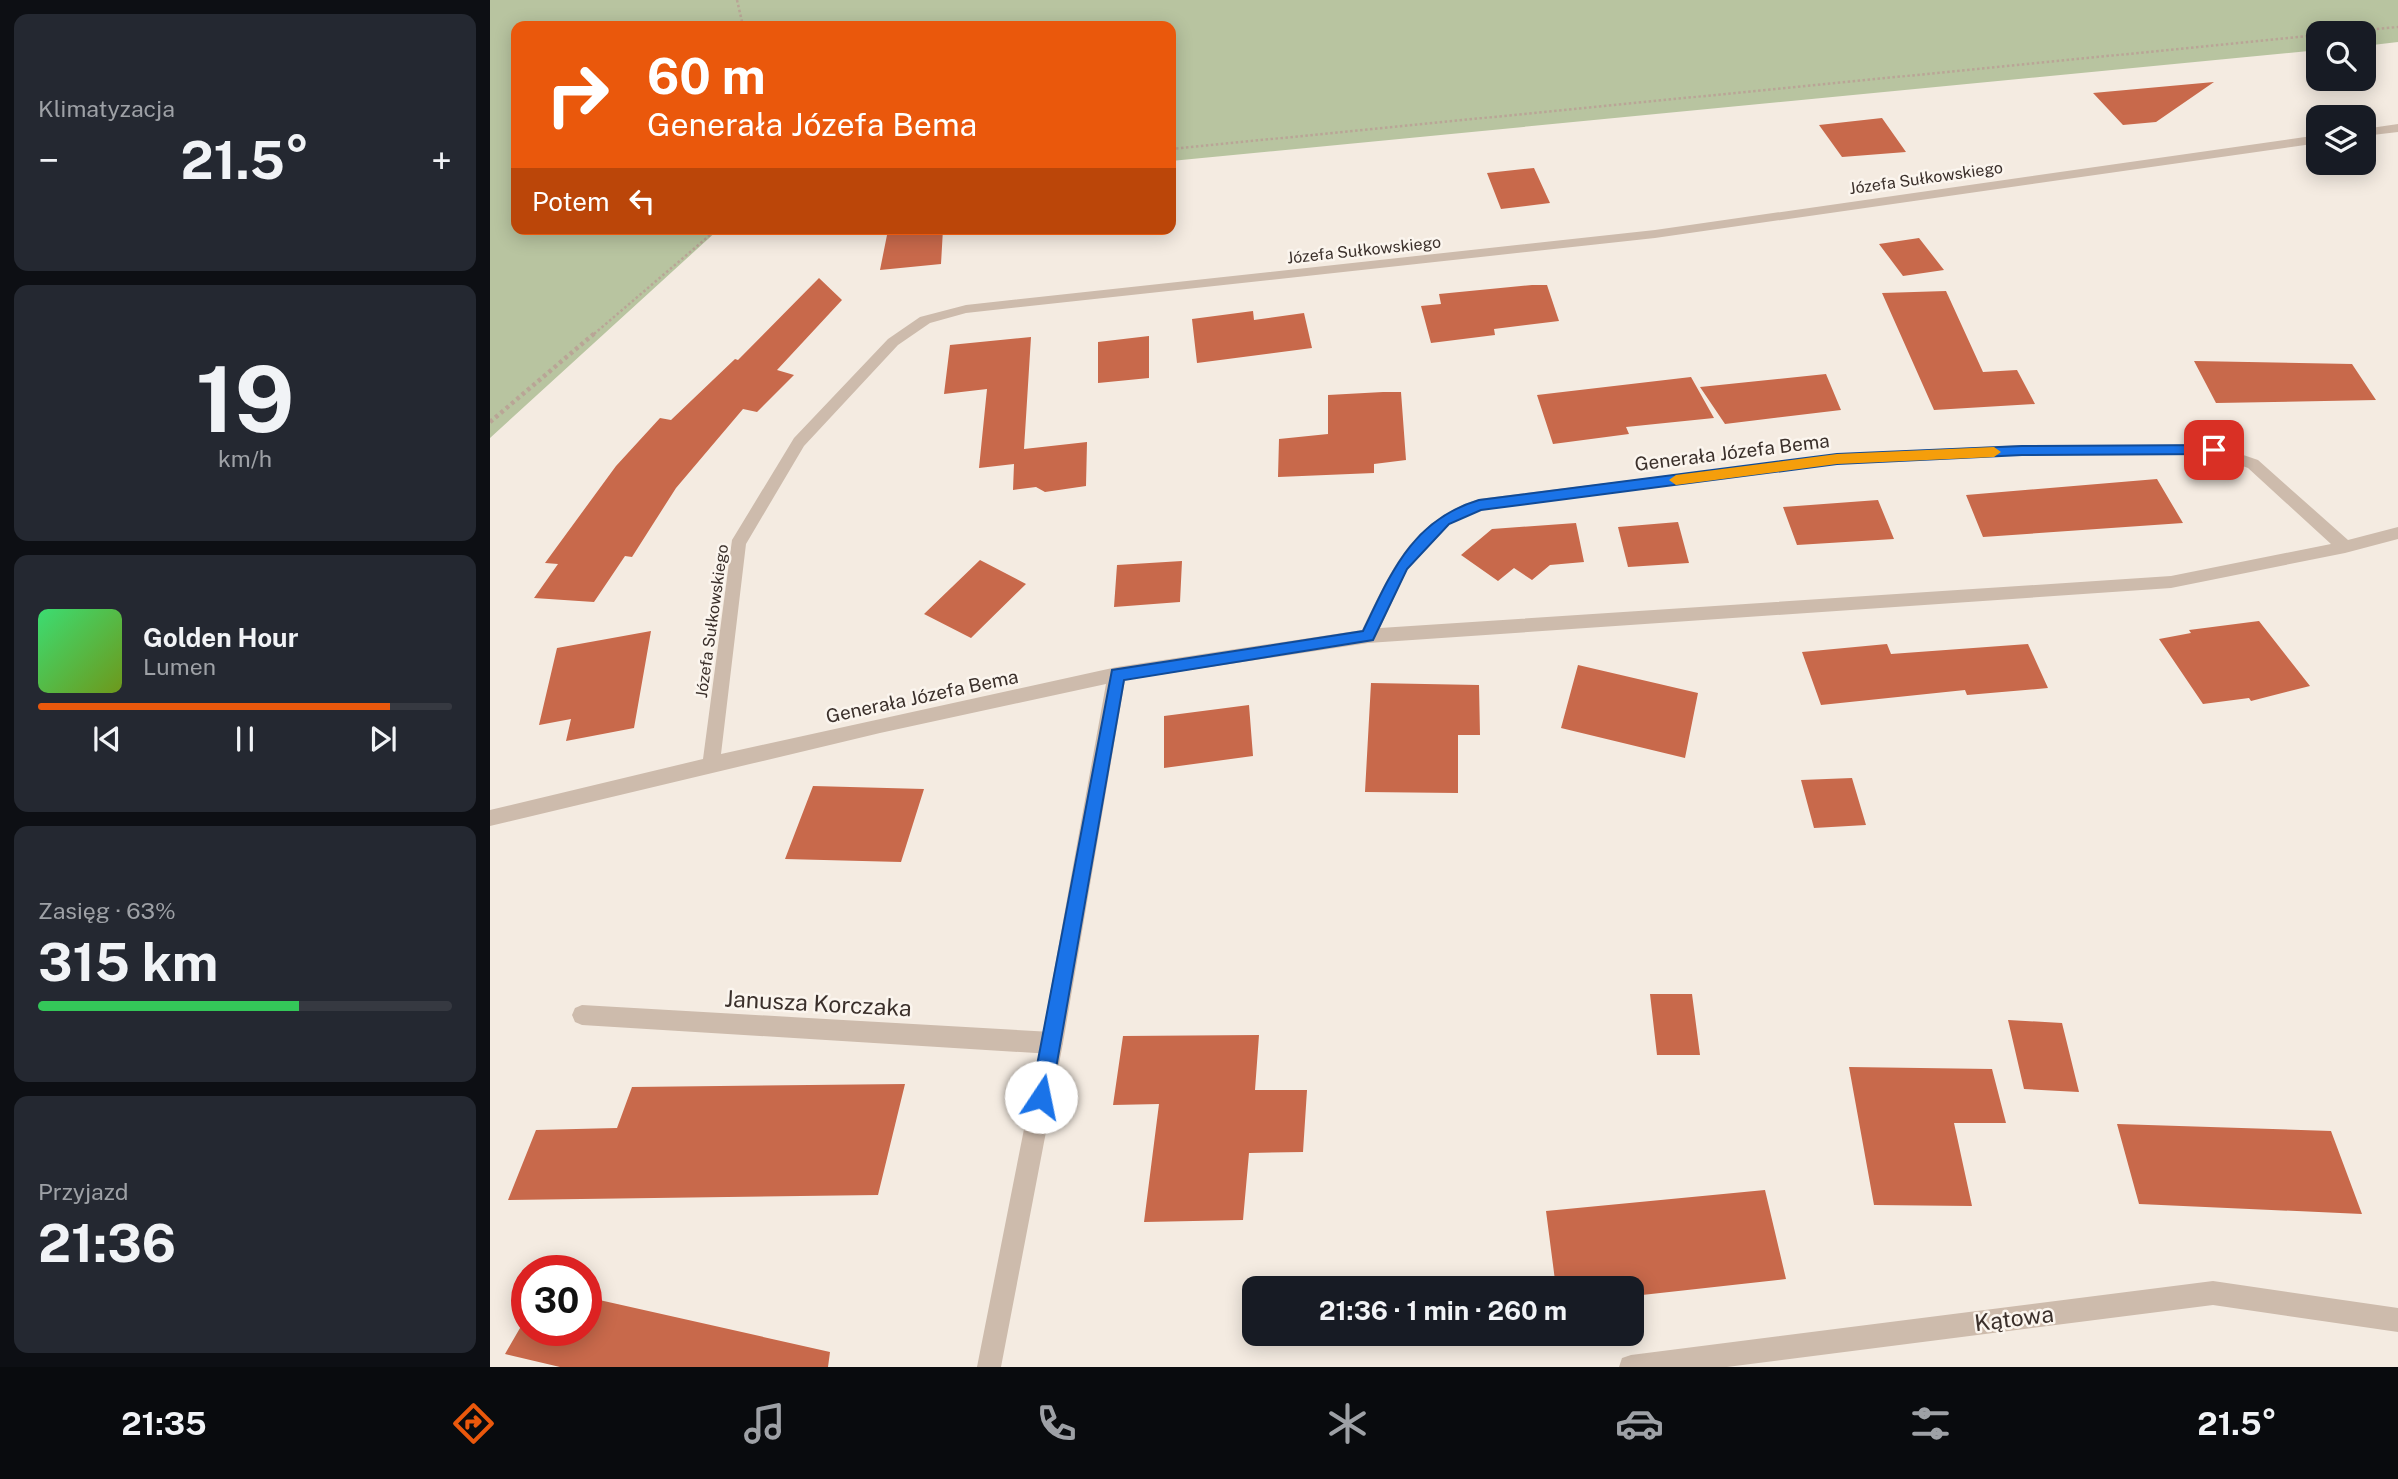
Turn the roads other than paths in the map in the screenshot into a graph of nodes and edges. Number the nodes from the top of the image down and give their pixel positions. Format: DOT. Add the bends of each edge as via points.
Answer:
graph roads {
  1 [pos="2398,128"];
  2 [pos="2376,131"];
  3 [pos="2306,141"];
  4 [pos="2398,534"];
  5 [pos="2345,547"];
  6 [pos="1368,636"];
  7 [pos="1117,674"];
  8 [pos="710,765"];
  9 [pos="490,818"];
  10 [pos="582,1015"];
  11 [pos="1052,1043"];
  12 [pos="2398,1320"];
  13 [pos="989,1367"];
  14 [pos="1630,1367"];
  1 -- 2 [label="street"];
  3 -- 8 [label="street, Józefa Sułkowskiego" via="1655,234 966,309 925,320 893,342 799,442 738,544"];
  4 -- 5 [label="street, Generała Józefa Bema"];
  5 -- 6 [label="street, Generała Józefa Bema" via="2171,582"];
  5 -- 6 [label="street, Generała Józefa Bema" via="2253,464 2214,450 2022,450 1837,459 1479,505 1444,520 1401,566"];
  6 -- 7 [label="street, Generała Józefa Bema"];
  7 -- 8 [label="street, Generała Józefa Bema"];
  7 -- 11 [label="street"];
  8 -- 9 [label="street, Generała Józefa Bema"];
  10 -- 11 [label="street, Janusza Korczaka"];
  11 -- 13 [label="street"];
  12 -- 14 [label="street, Kątowa" via="2213,1293"];
}
